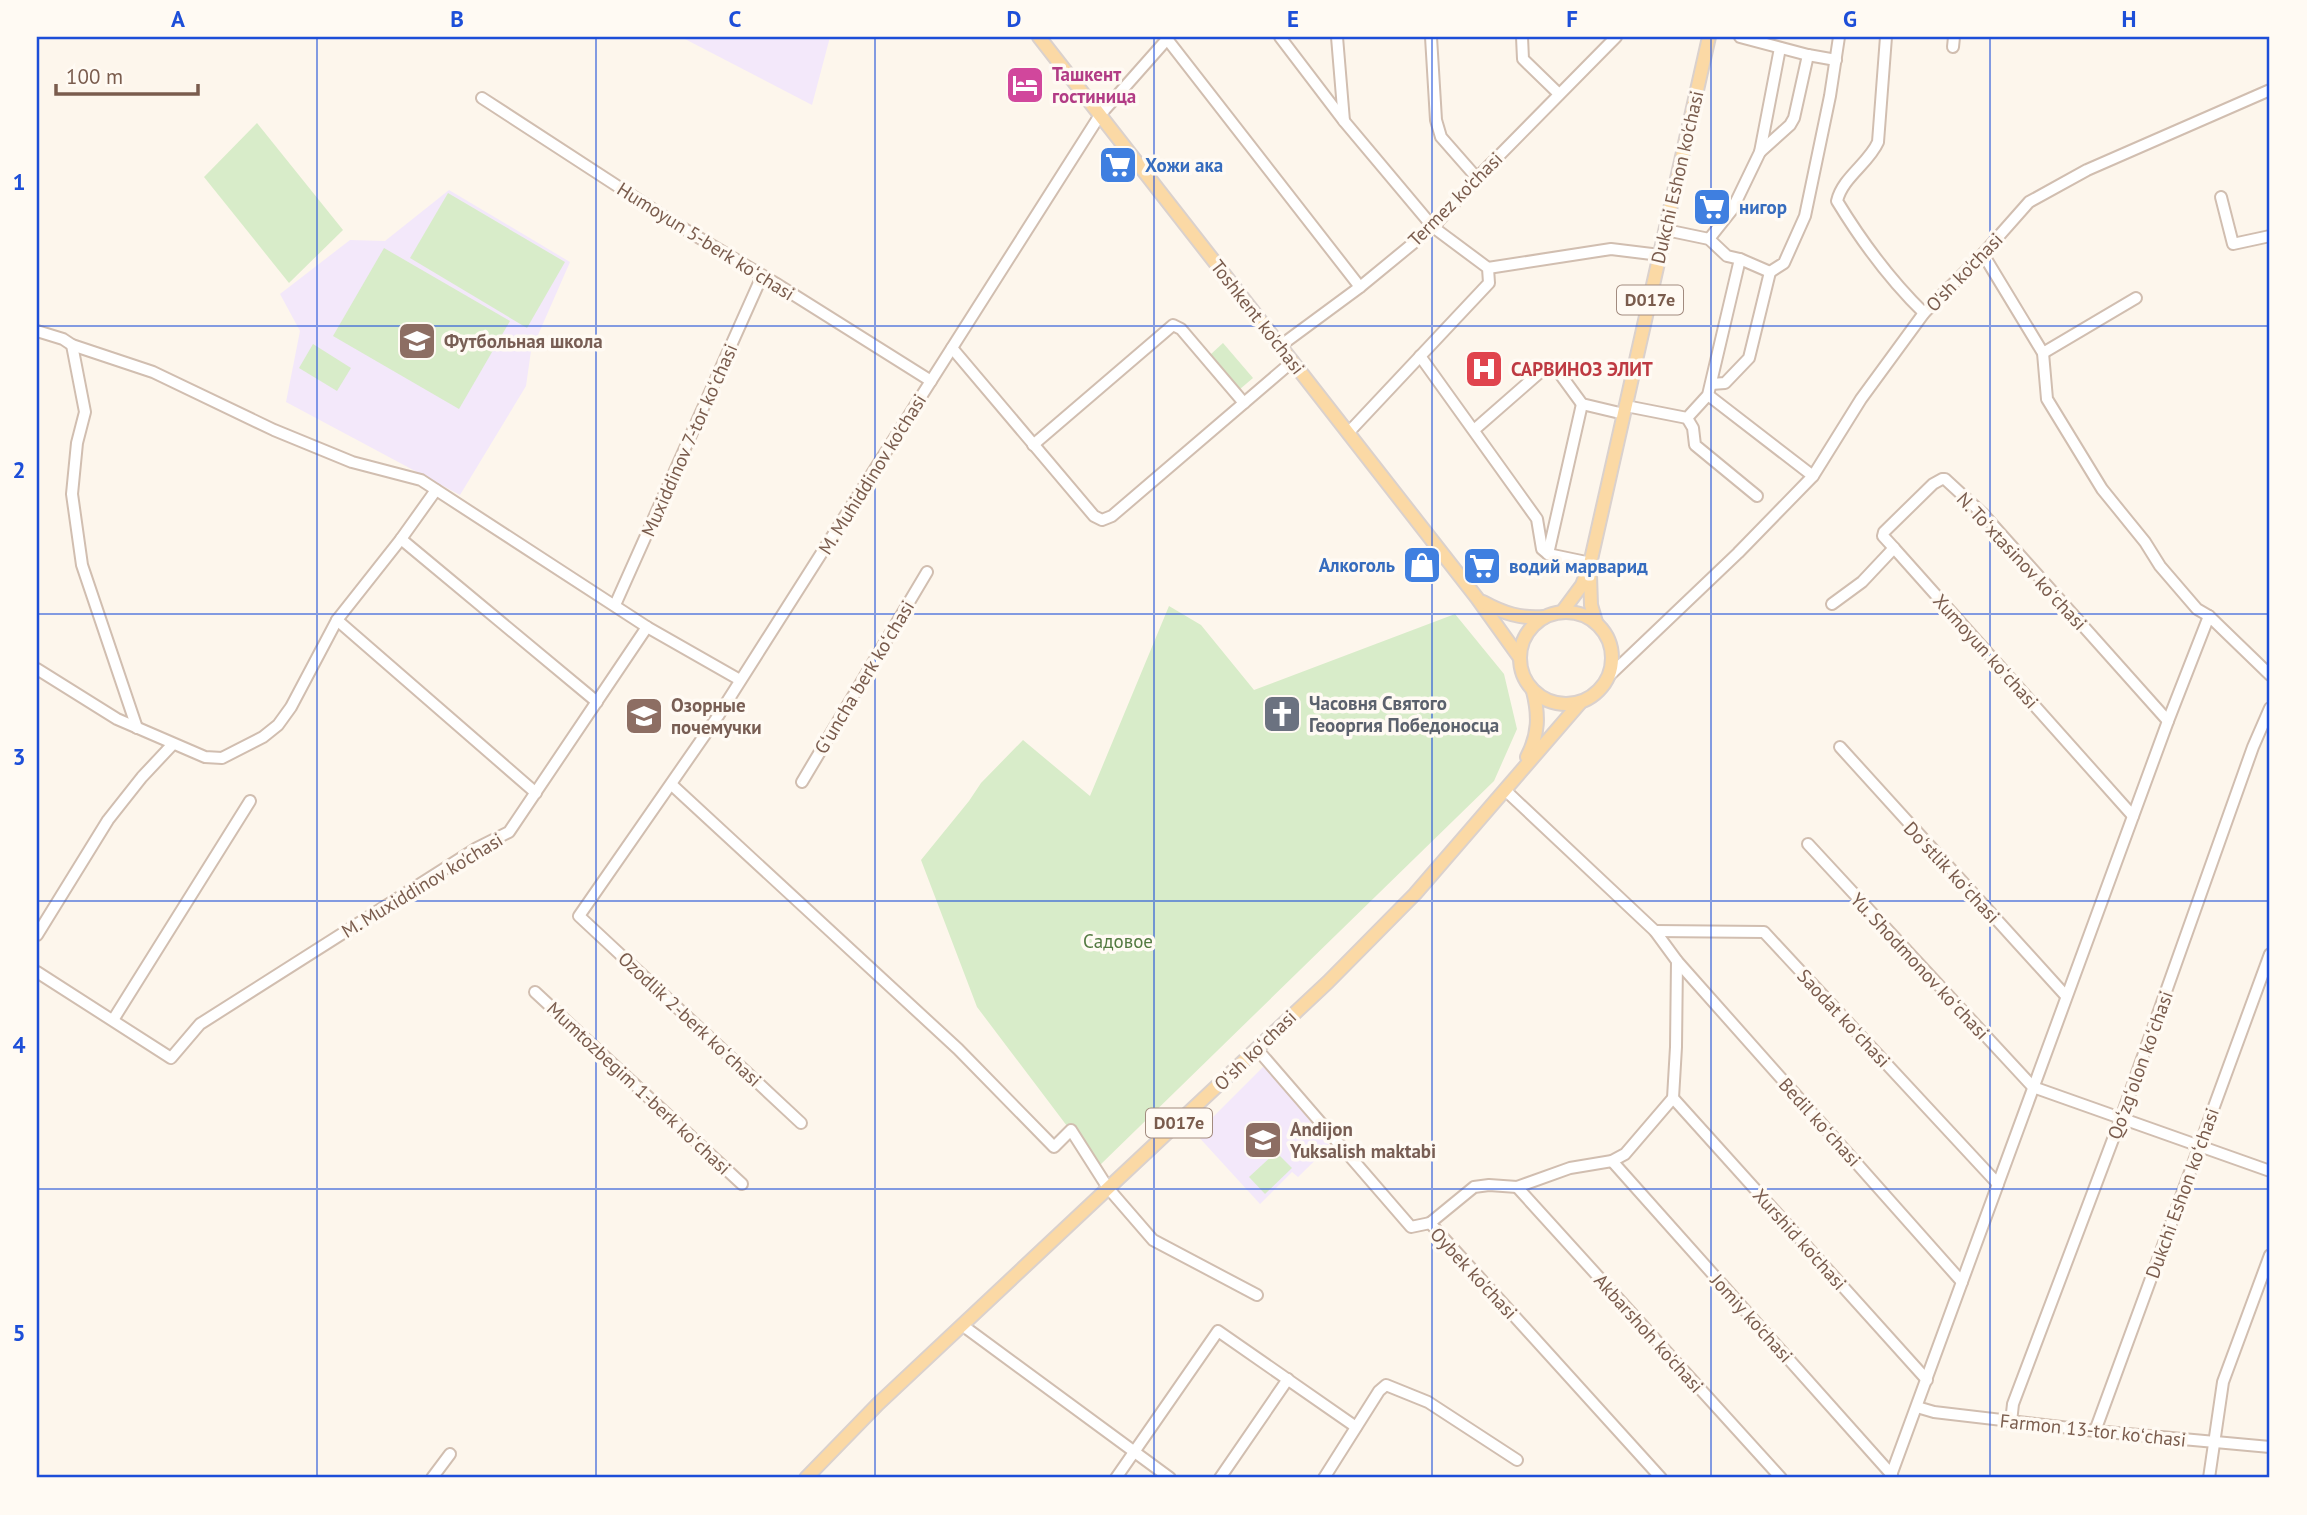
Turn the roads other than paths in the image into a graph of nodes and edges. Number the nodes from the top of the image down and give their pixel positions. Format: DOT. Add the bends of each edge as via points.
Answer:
graph roads {
  1 [pos="1039,37"];
  2 [pos="1280,37"];
  3 [pos="1337,37"];
  4 [pos="1430,37"];
  5 [pos="1522,37"];
  6 [pos="1616,37"];
  7 [pos="1709,37"];
  8 [pos="1740,37"];
  9 [pos="1839,37"];
  10 [pos="1886,37"];
  11 [pos="1168,38"];
  12 [pos="1780,48"];
  13 [pos="1808,55"];
  14 [pos="1836,60"];
  15 [pos="2270,90"];
  16 [pos="1559,94"];
  17 [pos="482,98"];
  18 [pos="1100,115"];
  19 [pos="1344,121"];
  20 [pos="1760,152"];
  21 [pos="1477,178"];
  22 [pos="2221,197"];
  23 [pos="1433,227"];
  24 [pos="1666,230"];
  25 [pos="2270,236"];
  26 [pos="1709,239"];
  27 [pos="1983,254"];
  28 [pos="1660,255"];
  29 [pos="1740,259"];
  30 [pos="1488,268"];
  31 [pos="1770,272"];
  32 [pos="762,276"];
  33 [pos="1360,287"];
  34 [pos="2136,298"];
  35 [pos="1924,313"];
  36 [pos="37,331"];
  37 [pos="72,345"];
  38 [pos="1280,346"];
  39 [pos="952,348"];
  40 [pos="2043,353"];
  41 [pos="1420,356"];
  42 [pos="1293,361"];
  43 [pos="931,381"];
  44 [pos="1710,389"];
  45 [pos="1244,403"];
  46 [pos="1582,404"];
  47 [pos="1625,410"];
  48 [pos="1687,418"];
  49 [pos="1474,429"];
  50 [pos="1348,433"];
  51 [pos="1033,445"];
  52 [pos="1814,476"];
  53 [pos="436,491"];
  54 [pos="1757,496"];
  55 [pos="401,539"];
  56 [pos="1894,548"];
  57 [pos="1548,554"];
  58 [pos="1590,563"];
  59 [pos="927,572"];
  60 [pos="1477,598"];
  61 [pos="1832,604"];
  62 [pos="615,605"];
  63 [pos="1562,612"];
  64 [pos="2209,616"];
  65 [pos="1544,617"];
  66 [pos="337,620"];
  67 [pos="1596,622"];
  68 [pos="647,627"];
  69 [pos="1520,659"];
  70 [pos="37,669"];
  71 [pos="1610,675"];
  72 [pos="2270,675"];
  73 [pos="740,680"];
  74 [pos="1533,691"];
  75 [pos="597,702"];
  76 [pos="1580,703"];
  77 [pos="2270,708"];
  78 [pos="2168,721"];
  79 [pos="137,728"];
  80 [pos="173,744"];
  81 [pos="1840,747"];
  82 [pos="1517,776"];
  83 [pos="802,782"];
  84 [pos="671,785"];
  85 [pos="1505,790"];
  86 [pos="536,793"];
  87 [pos="250,801"];
  88 [pos="2133,816"];
  89 [pos="1808,844"];
  90 [pos="579,916"];
  91 [pos="1655,932"];
  92 [pos="37,935"];
  93 [pos="2270,954"];
  94 [pos="1677,961"];
  95 [pos="37,972"];
  96 [pos="535,992"];
  97 [pos="2066,996"];
  98 [pos="113,1020"];
  99 [pos="1257,1049"];
  100 [pos="2033,1087"];
  101 [pos="1673,1098"];
  102 [pos="2121,1118"];
  103 [pos="801,1123"];
  104 [pos="2199,1146"];
  105 [pos="1612,1161"];
  106 [pos="2270,1171"];
  107 [pos="742,1184"];
  108 [pos="1998,1184"];
  109 [pos="1517,1187"];
  110 [pos="1108,1188"];
  111 [pos="1430,1223"];
  112 [pos="2270,1255"];
  113 [pos="1962,1282"];
  114 [pos="1257,1295"];
  115 [pos="962,1325"];
  116 [pos="1288,1379"];
  117 [pos="1927,1380"];
  118 [pos="1917,1407"];
  119 [pos="2011,1422"];
  120 [pos="1356,1427"];
  121 [pos="2095,1431"];
  122 [pos="2213,1442"];
  123 [pos="2270,1447"];
  124 [pos="1134,1452"];
  125 [pos="450,1454"];
  126 [pos="1517,1461"];
  127 [pos="1891,1476"];
  128 [pos="432,1478"];
  129 [pos="806,1478"];
  130 [pos="1115,1478"];
  131 [pos="1170,1478"];
  132 [pos="1220,1478"];
  133 [pos="1324,1478"];
  134 [pos="1661,1478"];
  135 [pos="1781,1478"];
  136 [pos="2209,1478"];
  1 -- 18 [label="main road, Toshkent ko'chasi"];
  2 -- 19 [label="street"];
  3 -- 19 [label="street"];
  4 -- 21 [label="street" via="1441,137"];
  5 -- 16 [label="street" via="1523,59"];
  6 -- 16 [label="street, Termez ko'chasi"];
  7 -- 24 [label="main road, Dukchi Eshon ko'chasi / D017e"];
  8 -- 12 [label="street"];
  9 -- 14 [label="street"];
  10 -- 35 [label="street" via="1878,142 1837,201 1894,284"];
  11 -- 18 [label="street, M. Muhiddinov ko'chasi"];
  11 -- 33 [label="street"];
  12 -- 13 [label="street"];
  12 -- 20 [label="street"];
  13 -- 14 [label="street"];
  13 -- 20 [label="street" via="1794,118"];
  14 -- 31 [label="street" via="1805,216 1784,263"];
  15 -- 27 [label="street, O'sh ko'chasi" via="2087,170 2029,202"];
  16 -- 21 [label="street, Termez ko'chasi"];
  17 -- 32 [label="street, Humoyun 5-berk koʻchasi"];
  18 -- 38 [label="main road, Toshkent ko'chasi"];
  18 -- 39 [label="street, M. Muhiddinov ko'chasi"];
  19 -- 23 [label="street"];
  20 -- 26 [label="street" via="1732,210"];
  21 -- 23 [label="street, Termez ko'chasi"];
  22 -- 25 [label="street" via="2233,244"];
  23 -- 30 [label="street"];
  23 -- 33 [label="street, Termez ko'chasi"];
  24 -- 26 [label="street"];
  24 -- 28 [label="main road, Dukchi Eshon ko'chasi / D017e"];
  26 -- 29 [label="street" via="1727,256"];
  27 -- 35 [label="street, O'sh ko'chasi"];
  27 -- 40 [label="street"];
  28 -- 30 [label="street" via="1611,249"];
  28 -- 47 [label="main road, Dukchi Eshon ko'chasi / D017e"];
  29 -- 31 [label="street"];
  29 -- 44 [label="street"];
  30 -- 41 [label="street" via="1489,283"];
  31 -- 44 [label="street" via="1749,358 1725,383"];
  32 -- 43 [label="street, Humoyun 5-berk koʻchasi"];
  32 -- 62 [label="street, Muxiddinov 7-tor koʻchasi"];
  33 -- 38 [label="street, Termez ko'chasi"];
  34 -- 40 [label="street"];
  35 -- 52 [label="street, O'sh ko'chasi" via="1861,400"];
  36 -- 37 [label="street"];
  37 -- 53 [label="street" via="153,372 274,430 352,462 421,480"];
  37 -- 79 [label="street" via="85,412 72,494 82,565"];
  38 -- 42 [label="main road, Toshkent ko'chasi"];
  39 -- 43 [label="street, M. Muhiddinov ko'chasi"];
  39 -- 51 [label="street"];
  40 -- 64 [label="street" via="2047,399 2102,489 2160,566 2197,609"];
  41 -- 49 [label="street"];
  41 -- 50 [label="street"];
  42 -- 45 [label="street"];
  42 -- 50 [label="main road, Toshkent ko'chasi"];
  43 -- 73 [label="street, M. Muhiddinov ko'chasi"];
  44 -- 48 [label="street"];
  44 -- 52 [label="street"];
  45 -- 51 [label="street" via="1105,519 1094,516"];
  45 -- 51 [label="street" via="1173,325"];
  46 -- 47 [label="street"];
  46 -- 49 [label="street" via="1555,366 1546,367"];
  46 -- 57 [label="street"];
  47 -- 48 [label="street"];
  47 -- 58 [label="main road, Dukchi Eshon ko'chasi / D017e"];
  48 -- 54 [label="street" via="1695,445"];
  49 -- 57 [label="street" via="1537,519 1542,549"];
  50 -- 60 [label="main road, Toshkent ko'chasi"];
  52 -- 71 [label="street, O'sh ko'chasi"];
  53 -- 55 [label="street"];
  53 -- 62 [label="street"];
  55 -- 66 [label="street"];
  55 -- 75 [label="street"];
  56 -- 61 [label="street" via="1862,582"];
  56 -- 78 [label="street, N. Toʻxtasinov koʻchasi" via="1884,532 1933,484 1945,479 1983,514"];
  56 -- 88 [label="street, Xumoyun koʻchasi"];
  57 -- 58 [label="street"];
  58 -- 63 [label="main road, D017e" via="1582,585"];
  58 -- 67 [label="main road, D017e"];
  59 -- 83 [label="street, Gʻuncha berk koʻchasi"];
  60 -- 65 [label="main road" via="1513,615"];
  60 -- 69 [label="main road, Toshkent ko'chasi"];
  62 -- 68 [label="street"];
  63 -- 65 [label="main road"];
  63 -- 67 [label="main road"];
  64 -- 72 [label="street"];
  64 -- 78 [label="street"];
  65 -- 69 [label="main road" via="1526,634"];
  66 -- 80 [label="street" via="290,707 263,737 222,758 205,757"];
  66 -- 86 [label="street"];
  67 -- 71 [label="main road, D017e" via="1611,646"];
  68 -- 73 [label="street"];
  68 -- 75 [label="street, M. Muxiddinov ko'chasi"];
  69 -- 74 [label="main road, D017e"];
  70 -- 79 [label="street"];
  71 -- 76 [label="main road, D017e" via="1603,687"];
  73 -- 84 [label="street, M. Muhiddinov ko'chasi"];
  74 -- 76 [label="main road" via="1554,704"];
  74 -- 82 [label="main road, D017e" via="1538,726"];
  75 -- 86 [label="street, M. Muxiddinov ko'chasi"];
  76 -- 82 [label="main road, D017e"];
  77 -- 102 [label="street, Qoʻzgʻolon koʻchasi"];
  78 -- 88 [label="street"];
  79 -- 80 [label="street"];
  80 -- 92 [label="street" via="108,820"];
  81 -- 97 [label="street, Doʻstlik koʻchasi"];
  82 -- 85 [label="main road, Oʻsh koʻchasi / D017e"];
  84 -- 90 [label="street, M. Muhiddinov ko'chasi"];
  84 -- 110 [label="street" via="958,1048 1054,1147 1071,1130"];
  85 -- 91 [label="street, Bedil koʻchasi"];
  85 -- 99 [label="main road, Oʻsh koʻchasi / D017e" via="1415,894"];
  86 -- 98 [label="street, M. Muxiddinov ko'chasi" via="509,832 200,1024 172,1058"];
  87 -- 98 [label="street"];
  88 -- 97 [label="street"];
  89 -- 100 [label="street, Yu. Shodmonov koʻchasi"];
  90 -- 103 [label="street, Ozodlik 2-berk koʻchasi"];
  91 -- 94 [label="street, Bedil koʻchasi"];
  91 -- 108 [label="street, Saodat koʻchasi" via="1764,932"];
  93 -- 104 [label="street, Dukchi Eshon koʻchasi"];
  94 -- 101 [label="street"];
  94 -- 113 [label="street, Bedil koʻchasi"];
  95 -- 98 [label="street"];
  96 -- 107 [label="street, Mumtozbegim 1-berk koʻchasi"];
  97 -- 100 [label="street"];
  99 -- 110 [label="main road, Oʻsh koʻchasi / D017e"];
  99 -- 111 [label="street, Oybek ko'chasi" via="1411,1227"];
  100 -- 102 [label="street"];
  100 -- 108 [label="street"];
  101 -- 105 [label="street" via="1625,1154"];
  101 -- 117 [label="street, Xurshid ko'chasi"];
  102 -- 104 [label="street"];
  102 -- 119 [label="street, Qoʻzgʻolon koʻchasi" via="2013,1404"];
  104 -- 106 [label="street"];
  104 -- 121 [label="street, Dukchi Eshon koʻchasi"];
  105 -- 109 [label="street" via="1570,1168"];
  105 -- 127 [label="street, Jomiy ko'chasi"];
  108 -- 113 [label="street"];
  109 -- 111 [label="street" via="1474,1187"];
  109 -- 135 [label="street, Akbarshoh ko'chasi"];
  110 -- 114 [label="street" via="1153,1240"];
  110 -- 115 [label="main road, Oʻsh koʻchasi / D017e"];
  111 -- 134 [label="street, Oybek ko'chasi"];
  112 -- 122 [label="street" via="2223,1382"];
  113 -- 117 [label="street"];
  115 -- 124 [label="street"];
  115 -- 129 [label="main road, Oʻsh koʻchasi / D017e"];
  116 -- 120 [label="street"];
  116 -- 124 [label="street" via="1218,1331"];
  116 -- 132 [label="street"];
  117 -- 118 [label="street"];
  118 -- 119 [label="street, Farmon 13-tor koʻchasi"];
  118 -- 127 [label="street"];
  119 -- 121 [label="street, Farmon 13-tor koʻchasi"];
  120 -- 126 [label="street" via="1383,1386 1390,1385 1428,1402"];
  120 -- 133 [label="street"];
  121 -- 122 [label="street, Farmon 13-tor koʻchasi"];
  122 -- 123 [label="street, Farmon 13-tor koʻchasi"];
  122 -- 136 [label="street"];
  124 -- 130 [label="street"];
  124 -- 131 [label="street"];
  125 -- 128 [label="street"];
}
